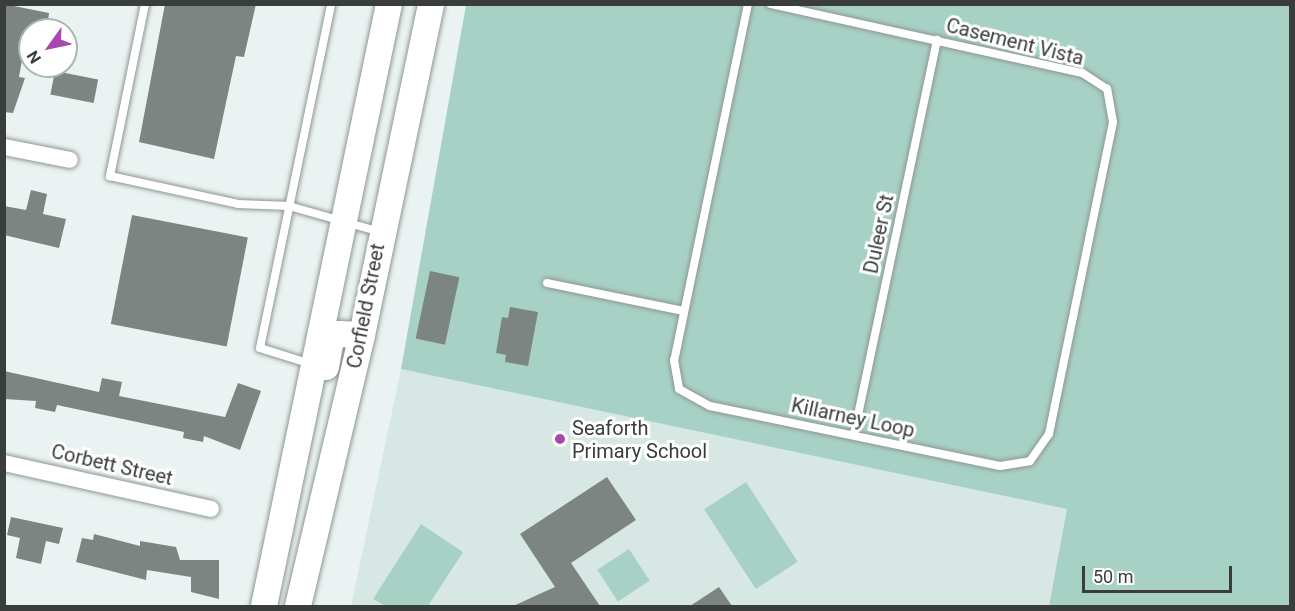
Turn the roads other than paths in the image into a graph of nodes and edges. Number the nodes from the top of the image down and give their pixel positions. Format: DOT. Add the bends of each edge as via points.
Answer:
graph roads {
  1 [pos="145,4"];
  2 [pos="331,4"];
  3 [pos="388,4"];
  4 [pos="431,4"];
  5 [pos="748,4"];
  6 [pos="771,4"];
  7 [pos="937,40"];
  8 [pos="1107,89"];
  9 [pos="4,147"];
  10 [pos="70,160"];
  11 [pos="289,206"];
  12 [pos="342,220"];
  13 [pos="381,232"];
  14 [pos="547,283"];
  15 [pos="683,311"];
  16 [pos="362,335"];
  17 [pos="311,364"];
  18 [pos="854,434"];
  19 [pos="295,451"];
  20 [pos="4,463"];
  21 [pos="211,509"];
  22 [pos="264,606"];
  23 [pos="298,606"];
  1 -- 11 [label="lane" via="110,176 238,204"];
  2 -- 11 [label="lane"];
  3 -- 12 [label="main road, Corfield Street"];
  4 -- 13 [label="main road, Corfield Street"];
  5 -- 15 [label="lane, Killarney Loop"];
  6 -- 7 [label="lane, Casement Vista"];
  7 -- 8 [label="lane, Casement Vista" via="1082,73"];
  7 -- 18 [label="lane, Duleer St"];
  8 -- 18 [label="lane, Killarney Loop" via="1113,122 1052,423 1030,461 1000,466"];
  9 -- 10 [label="street"];
  11 -- 12 [label="lane"];
  11 -- 17 [label="lane" via="260,348"];
  12 -- 13 [label="lane"];
  12 -- 17 [label="main road, Corfield Street"];
  13 -- 16 [label="main road, Corfield Street"];
  14 -- 15 [label="lane"];
  15 -- 18 [label="lane, Killarney Loop" via="674,360 679,389 710,406"];
  16 -- 19 [label="main road" via="340,334 331,339 313,434"];
  16 -- 23 [label="main road, Corfield Street"];
  17 -- 19 [label="main road, Corfield Street"];
  19 -- 22 [label="main road, Corfield Street"];
  20 -- 21 [label="street, Corbett Street"];
}
